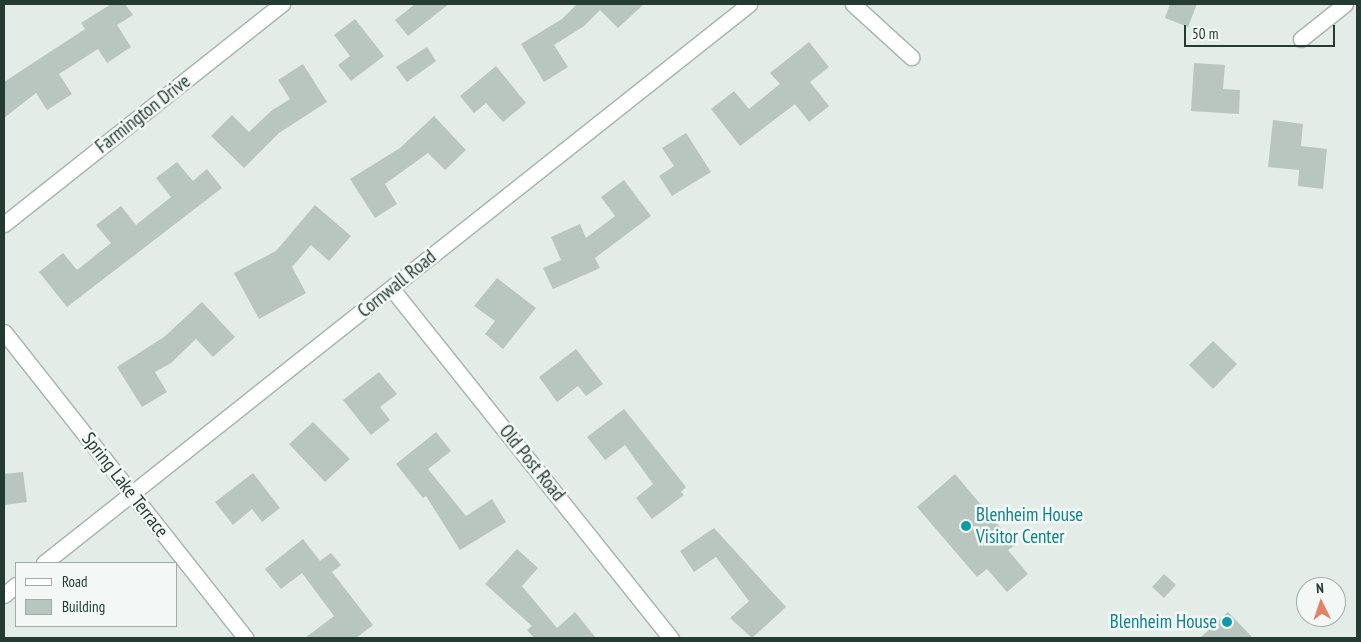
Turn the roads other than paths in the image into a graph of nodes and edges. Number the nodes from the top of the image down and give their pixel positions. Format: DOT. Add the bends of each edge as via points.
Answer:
graph roads {
  1 [pos="282,4"];
  2 [pos="749,4"];
  3 [pos="853,4"];
  4 [pos="1345,4"];
  5 [pos="1301,39"];
  6 [pos="911,57"];
  7 [pos="4,224"];
  8 [pos="392,289"];
  9 [pos="4,332"];
  10 [pos="132,494"];
  11 [pos="45,562"];
  12 [pos="15,586"];
  13 [pos="4,596"];
  14 [pos="246,638"];
  15 [pos="671,638"];
  1 -- 7 [label="street, Farmington Drive"];
  2 -- 8 [label="street, Cornwall Road"];
  3 -- 6 [label="street"];
  4 -- 5 [label="street"];
  8 -- 10 [label="street, Cornwall Road"];
  8 -- 15 [label="street, Old Post Road"];
  9 -- 10 [label="street, Spring Lake Terrace"];
  10 -- 11 [label="street, Cornwall Road"];
  10 -- 14 [label="street, Spring Lake Terrace"];
  12 -- 13 [label="street"];
}
